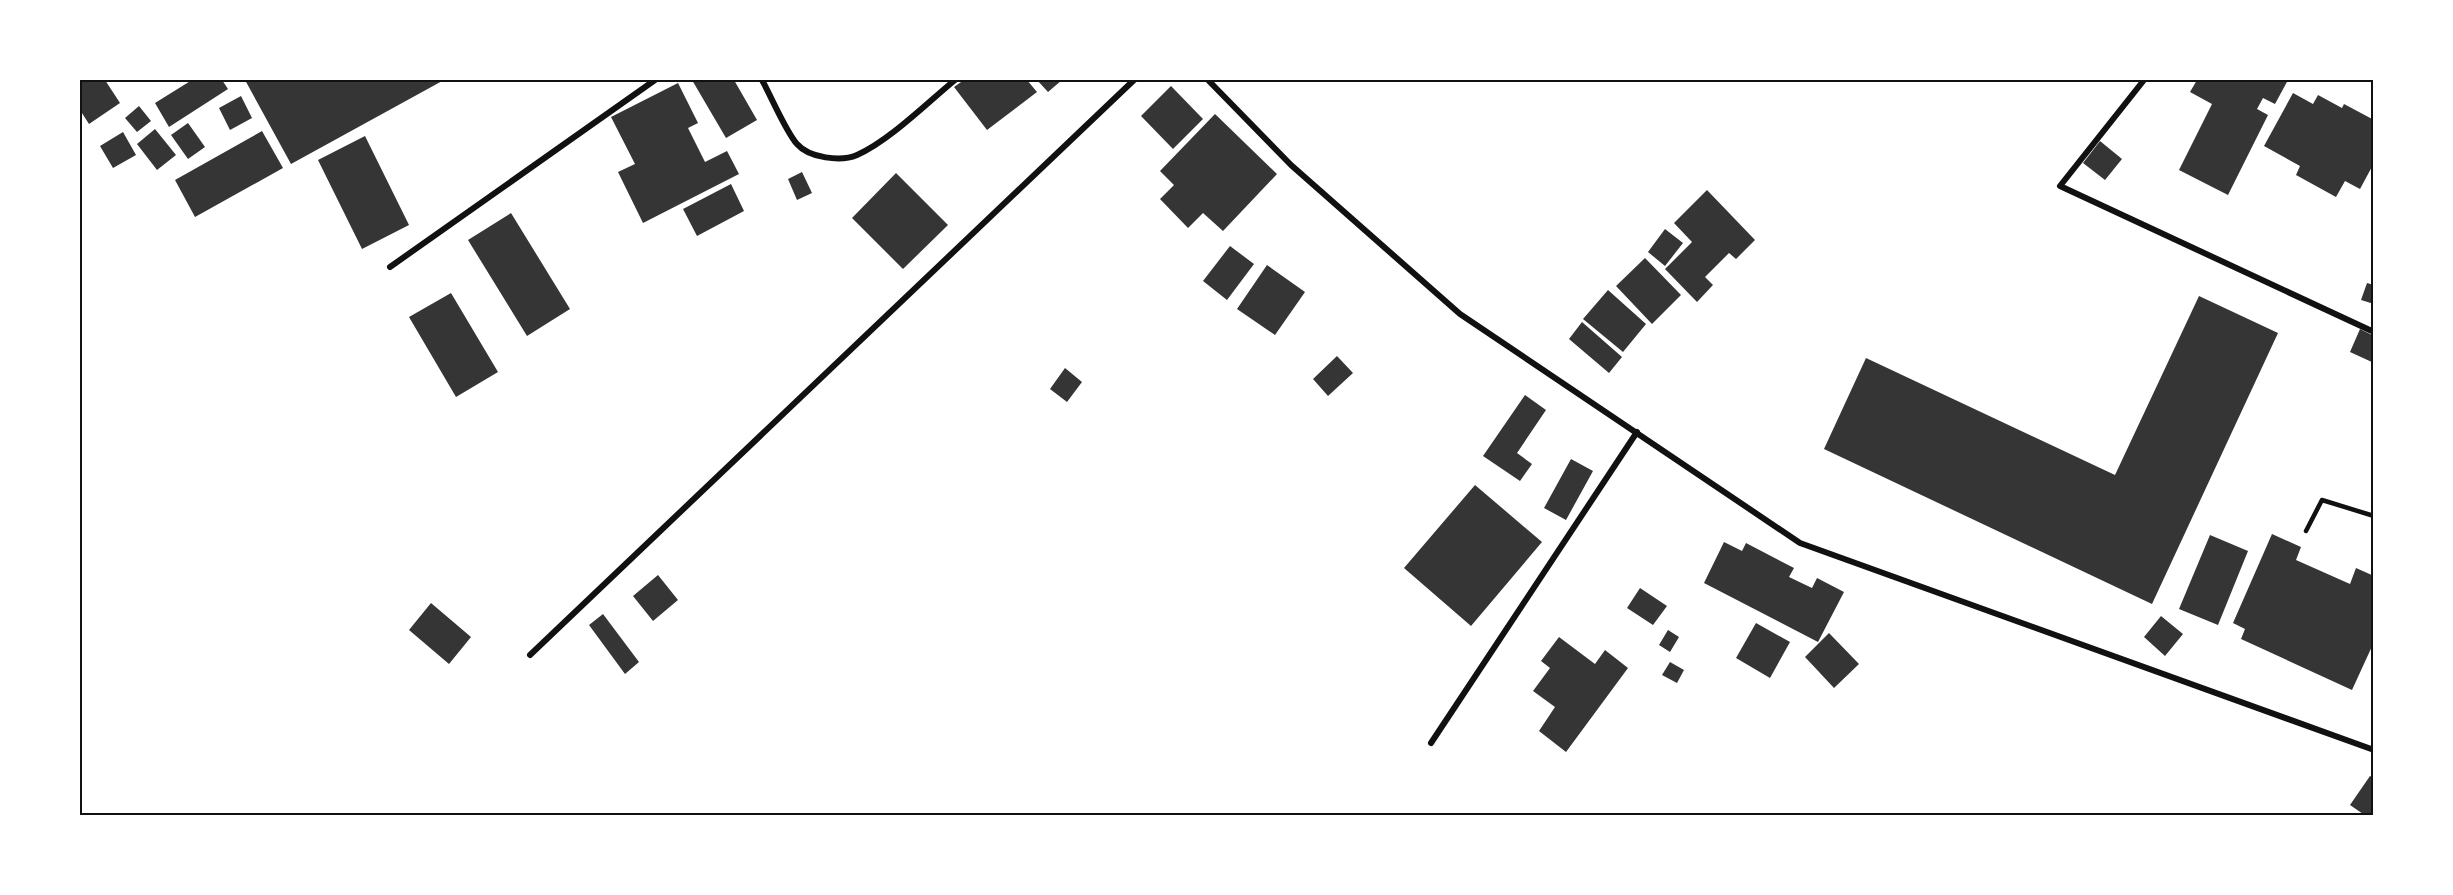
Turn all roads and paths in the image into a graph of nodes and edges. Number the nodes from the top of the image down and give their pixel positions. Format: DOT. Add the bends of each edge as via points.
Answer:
graph roads {
  1 [pos="656,80"];
  2 [pos="762,80"];
  3 [pos="955,80"];
  4 [pos="1134,80"];
  5 [pos="1208,80"];
  6 [pos="2144,80"];
  7 [pos="390,267"];
  8 [pos="2373,332"];
  9 [pos="1637,432"];
  10 [pos="2373,516"];
  11 [pos="2306,531"];
  12 [pos="530,655"];
  13 [pos="1431,743"];
  14 [pos="2373,750"];
  1 -- 7 [label="street"];
  2 -- 3 [label="street" via="797,145 812,154 842,158 857,155 889,134"];
  4 -- 12 [label="street"];
  5 -- 9 [label="street" via="1291,165 1460,314"];
  6 -- 8 [label="street" via="2060,186"];
  9 -- 13 [label="street"];
  9 -- 14 [label="street" via="1800,543"];
  10 -- 11 [label="lane" via="2322,500"];
}
